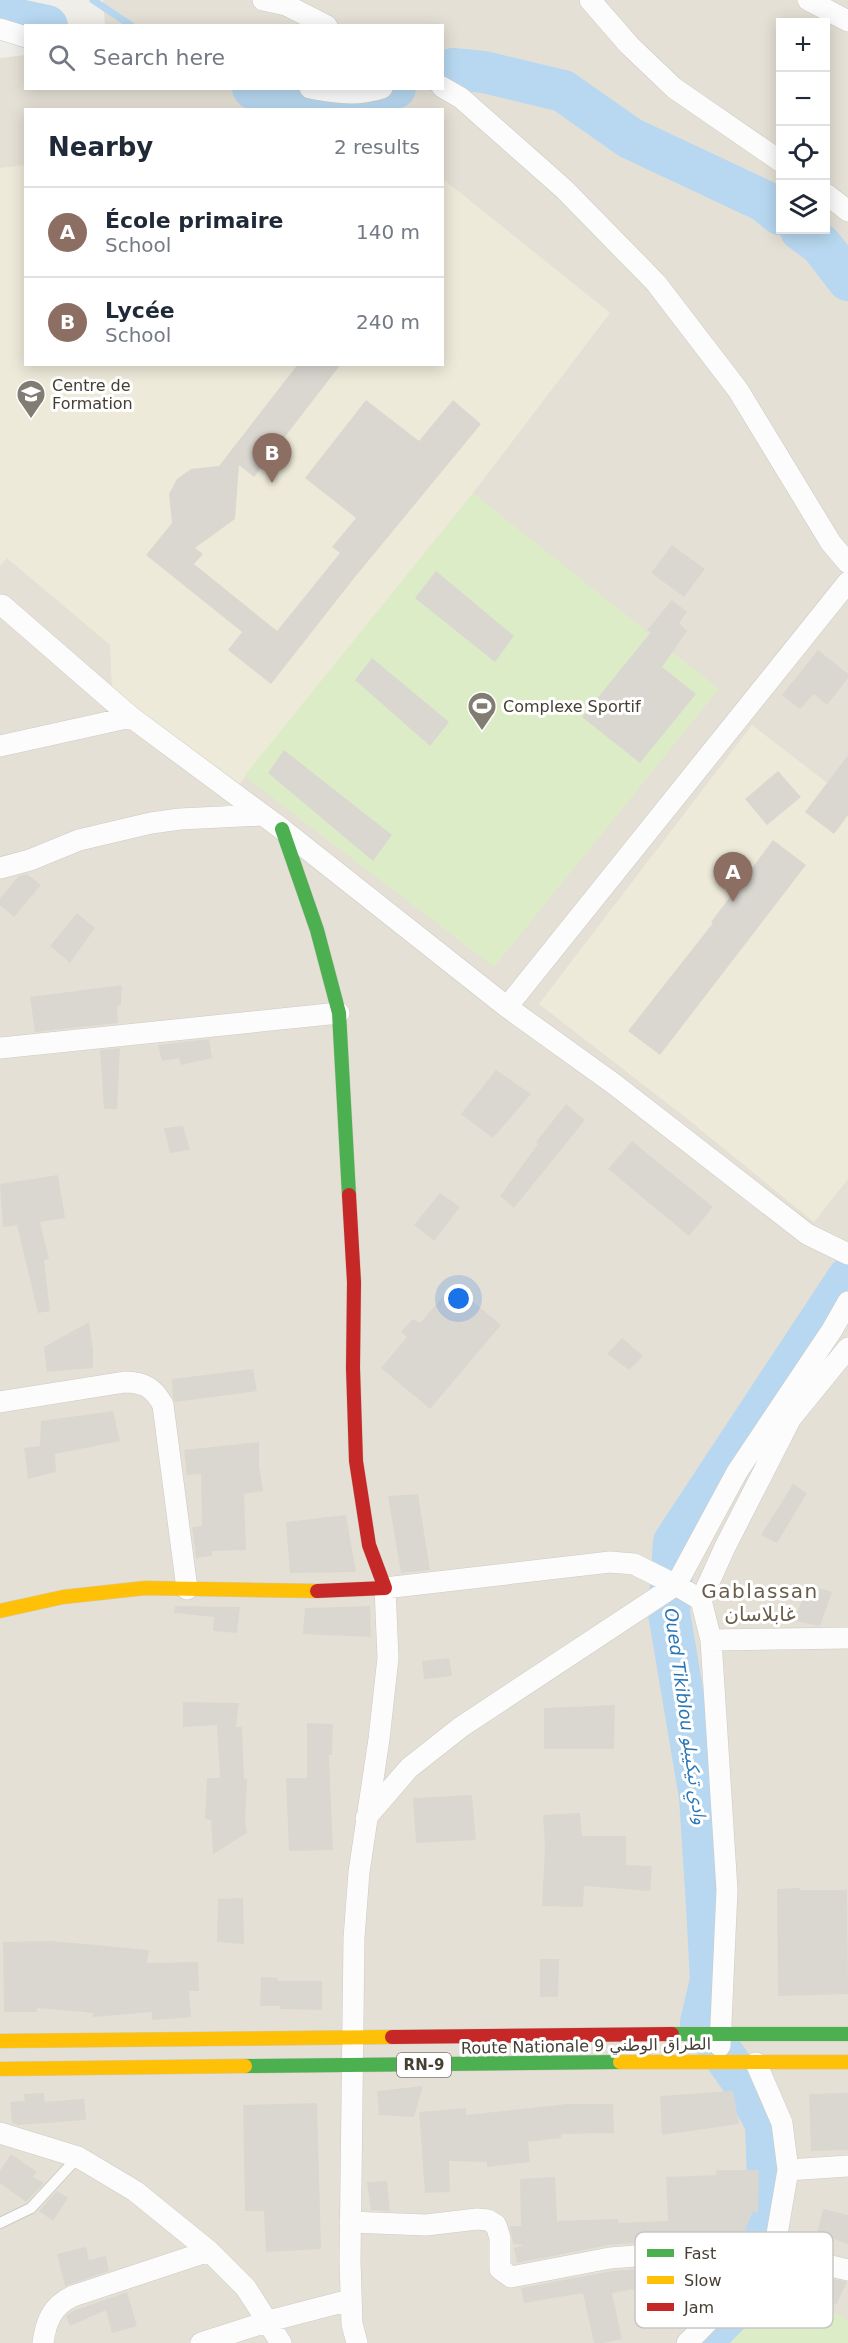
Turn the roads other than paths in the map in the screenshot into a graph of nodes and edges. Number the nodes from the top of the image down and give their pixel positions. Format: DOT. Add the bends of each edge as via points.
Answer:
graph roads {
  1 [pos="263,0"];
  2 [pos="590,0"];
  3 [pos="808,0"];
  4 [pos="848,21"];
  5 [pos="323,24"];
  6 [pos="0,29"];
  7 [pos="24,36"];
  8 [pos="444,88"];
  9 [pos="320,90"];
  10 [pos="373,90"];
  11 [pos="776,158"];
  12 [pos="830,198"];
  13 [pos="848,211"];
  14 [pos="848,563"];
  15 [pos="848,582"];
  16 [pos="2,605"];
  17 [pos="131,717"];
  18 [pos="0,746"];
  19 [pos="263,815"];
  20 [pos="282,829"];
  21 [pos="0,868"];
  22 [pos="507,1007"];
  23 [pos="339,1012"];
  24 [pos="0,1048"];
  25 [pos="848,1254"];
  26 [pos="848,1302"];
  27 [pos="848,1348"];
  28 [pos="0,1402"];
  29 [pos="676,1585"];
  30 [pos="385,1588"];
  31 [pos="187,1589"];
  32 [pos="701,1600"];
  33 [pos="0,1611"];
  34 [pos="848,1638"];
  35 [pos="711,1640"];
  36 [pos="366,1818"];
  37 [pos="720,2034"];
  38 [pos="848,2034"];
  39 [pos="352,2037"];
  40 [pos="0,2041"];
  41 [pos="720,2061"];
  42 [pos="848,2062"];
  43 [pos="756,2063"];
  44 [pos="351,2065"];
  45 [pos="0,2069"];
  46 [pos="0,2133"];
  47 [pos="78,2157"];
  48 [pos="848,2166"];
  49 [pos="788,2170"];
  50 [pos="350,2222"];
  51 [pos="0,2223"];
  52 [pos="777,2232"];
  53 [pos="209,2251"];
  54 [pos="635,2256"];
  55 [pos="833,2266"];
  56 [pos="848,2270"];
  57 [pos="350,2300"];
  58 [pos="269,2321"];
  59 [pos="702,2328"];
  60 [pos="43,2343"];
  61 [pos="201,2343"];
  62 [pos="281,2343"];
  63 [pos="357,2343"];
  64 [pos="687,2343"];
  1 -- 5 [label="street" via="286,5"];
  2 -- 11 [label="street" via="674,88"];
  3 -- 4 [label="street"];
  6 -- 7 [label="street"];
  8 -- 14 [label="street" via="461,98 564,189 656,283 738,390 831,543"];
  9 -- 10 [label="street" via="355,94"];
  12 -- 13 [label="street"];
  15 -- 22 [label="street"];
  16 -- 17 [label="street"];
  17 -- 18 [label="street"];
  17 -- 19 [label="street"];
  19 -- 20 [label="street"];
  19 -- 21 [label="street" via="151,823 80,840"];
  20 -- 22 [label="street"];
  20 -- 23 [label="main road" via="317,930"];
  22 -- 25 [label="street" via="614,1084 807,1234"];
  23 -- 24 [label="street"];
  23 -- 30 [label="main road" via="354,1282 356,1461 369,1545"];
  26 -- 29 [label="street" via="737,1472"];
  27 -- 32 [label="street" via="791,1418"];
  28 -- 31 [label="street" via="125,1382 139,1382 158,1394 163,1404"];
  29 -- 30 [label="street" via="634,1564 610,1562"];
  29 -- 32 [label="street"];
  29 -- 36 [label="street" via="461,1727 409,1768"];
  30 -- 31 [label="main road"];
  30 -- 36 [label="street" via="388,1658"];
  31 -- 33 [label="main road" via="145,1588 63,1597"];
  32 -- 35 [label="street"];
  34 -- 35 [label="street"];
  35 -- 37 [label="street" via="727,1890"];
  36 -- 39 [label="street" via="354,1938"];
  37 -- 38 [label="main road, Route Nationale الطراق الوطني 9 / RN-9"];
  37 -- 39 [label="main road, Route Nationale الطراق الوطني 9 / RN-9"];
  37 -- 41 [label="street"];
  39 -- 40 [label="main road, Route Nationale الطراق الوطني 9 / RN-9"];
  39 -- 44 [label="street"];
  41 -- 43 [label="main road, Route Nationale الطراق الوطني 9 / RN-9"];
  41 -- 44 [label="main road, Route Nationale الطراق الوطني 9 / RN-9"];
  42 -- 43 [label="main road, Route Nationale الطراق الوطني 9 / RN-9"];
  43 -- 49 [label="street" via="782,2122"];
  44 -- 45 [label="main road, Route Nationale الطراق الوطني 9 / RN-9"];
  44 -- 50 [label="street"];
  46 -- 47 [label="street"];
  47 -- 51 [label="lane" via="32,2208"];
  47 -- 53 [label="street" via="135,2191"];
  48 -- 49 [label="street"];
  49 -- 52 [label="street"];
  50 -- 54 [label="street" via="426,2225 488,2220 496,2225 500,2238 500,2269 511,2277"];
  50 -- 57 [label="street"];
  53 -- 58 [label="street" via="246,2288"];
  53 -- 60 [label="street" via="61,2302 51,2314"];
  55 -- 56 [label="street"];
  57 -- 58 [label="street"];
  57 -- 63 [label="street"];
  58 -- 61 [label="street"];
  58 -- 62 [label="street"];
  59 -- 64 [label="street"];
}
